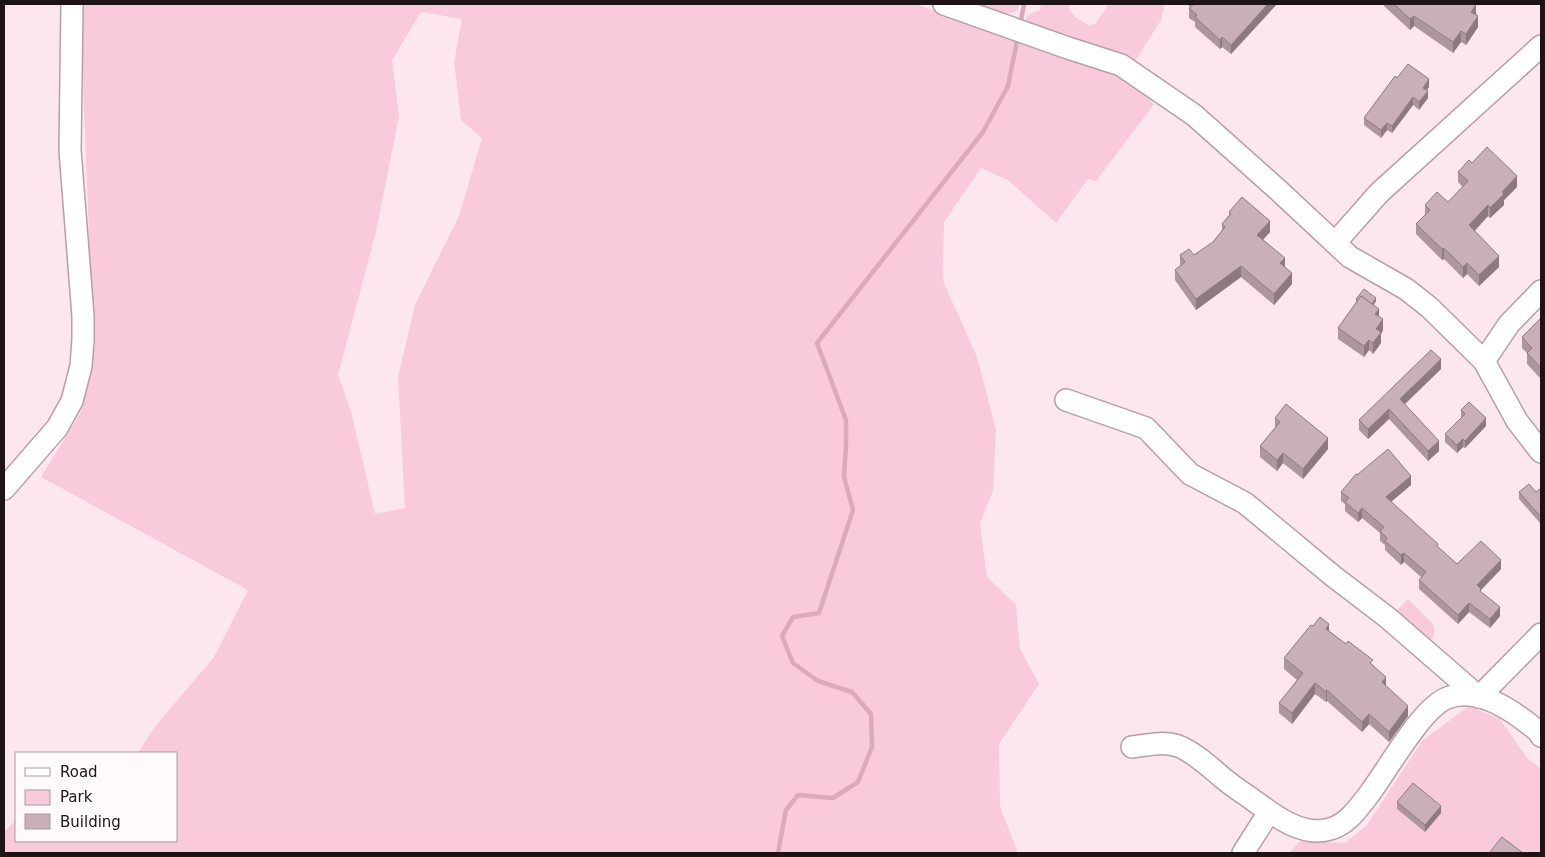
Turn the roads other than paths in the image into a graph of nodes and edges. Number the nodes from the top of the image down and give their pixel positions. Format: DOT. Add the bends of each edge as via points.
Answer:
graph roads {
  1 [pos="72,4"];
  2 [pos="944,4"];
  3 [pos="1541,46"];
  4 [pos="1335,243"];
  5 [pos="1541,292"];
  6 [pos="1484,361"];
  7 [pos="1066,400"];
  8 [pos="1541,452"];
  9 [pos="4,489"];
  10 [pos="1541,634"];
  11 [pos="1479,697"];
  12 [pos="1541,736"];
  13 [pos="1132,747"];
  14 [pos="1269,812"];
  15 [pos="1243,853"];
  1 -- 9 [label="street" via="70,150 83,316 81,366 72,401 57,428"];
  2 -- 4 [label="street" via="1121,65 1194,115"];
  3 -- 4 [label="street" via="1379,193"];
  4 -- 6 [label="street" via="1350,257 1429,307"];
  5 -- 6 [label="street" via="1509,324"];
  6 -- 8 [label="street" via="1516,421"];
  7 -- 11 [label="street" via="1146,428 1190,474 1245,503 1388,618"];
  10 -- 11 [label="street"];
  11 -- 12 [label="street" via="1516,714"];
  11 -- 14 [label="street" via="1447,698 1428,711 1368,795 1350,818 1339,826 1316,831 1285,822"];
  13 -- 14 [label="street" via="1178,746 1207,763"];
  14 -- 15 [label="street"];
}
